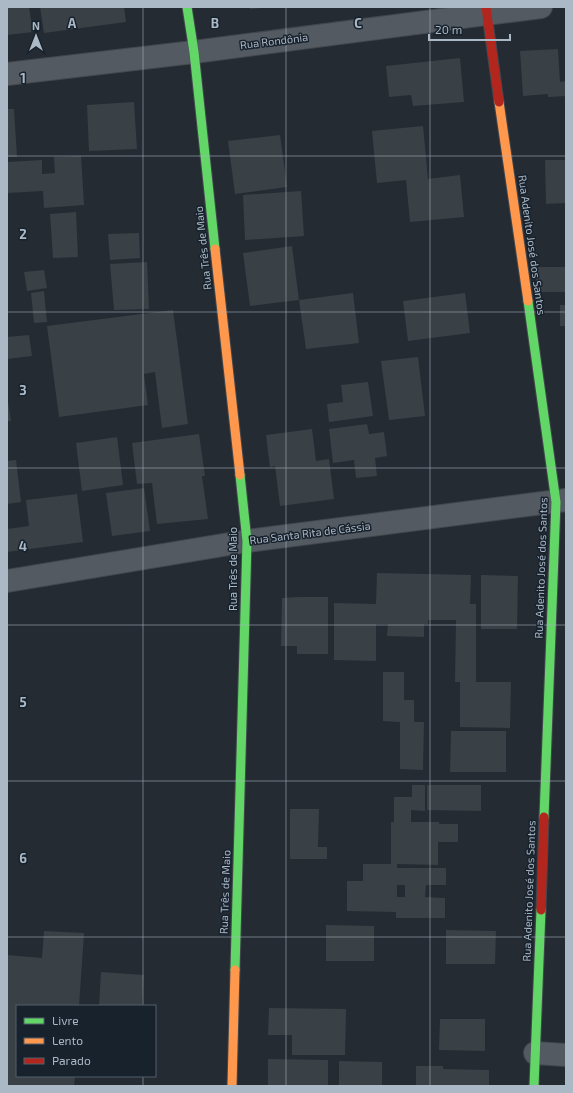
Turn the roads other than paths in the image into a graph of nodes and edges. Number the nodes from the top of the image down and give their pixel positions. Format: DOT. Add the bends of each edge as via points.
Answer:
graph roads {
  1 [pos="187,7"];
  2 [pos="541,7"];
  3 [pos="486,10"];
  4 [pos="194,52"];
  5 [pos="7,74"];
  6 [pos="561,501"];
  7 [pos="247,541"];
  8 [pos="7,581"];
  9 [pos="535,1053"];
  10 [pos="566,1055"];
  11 [pos="232,1086"];
  12 [pos="534,1086"];
  1 -- 4 [label="street, Rua Três de Maio"];
  2 -- 3 [label="street, Rua Rondônia"];
  3 -- 4 [label="street, Rua Rondônia"];
  3 -- 6 [label="street, Rua Adenito José dos Santos"];
  4 -- 5 [label="street, Rua Rondônia"];
  4 -- 7 [label="street, Rua Três de Maio"];
  6 -- 7 [label="street, Rua Santa Rita de Cássia"];
  6 -- 9 [label="street, Rua Adenito José dos Santos"];
  7 -- 8 [label="street, Rua Santa Rita de Cássia"];
  7 -- 11 [label="street, Rua Três de Maio"];
  9 -- 10 [label="street"];
  9 -- 12 [label="street, Rua Adenito José dos Santos"];
}
